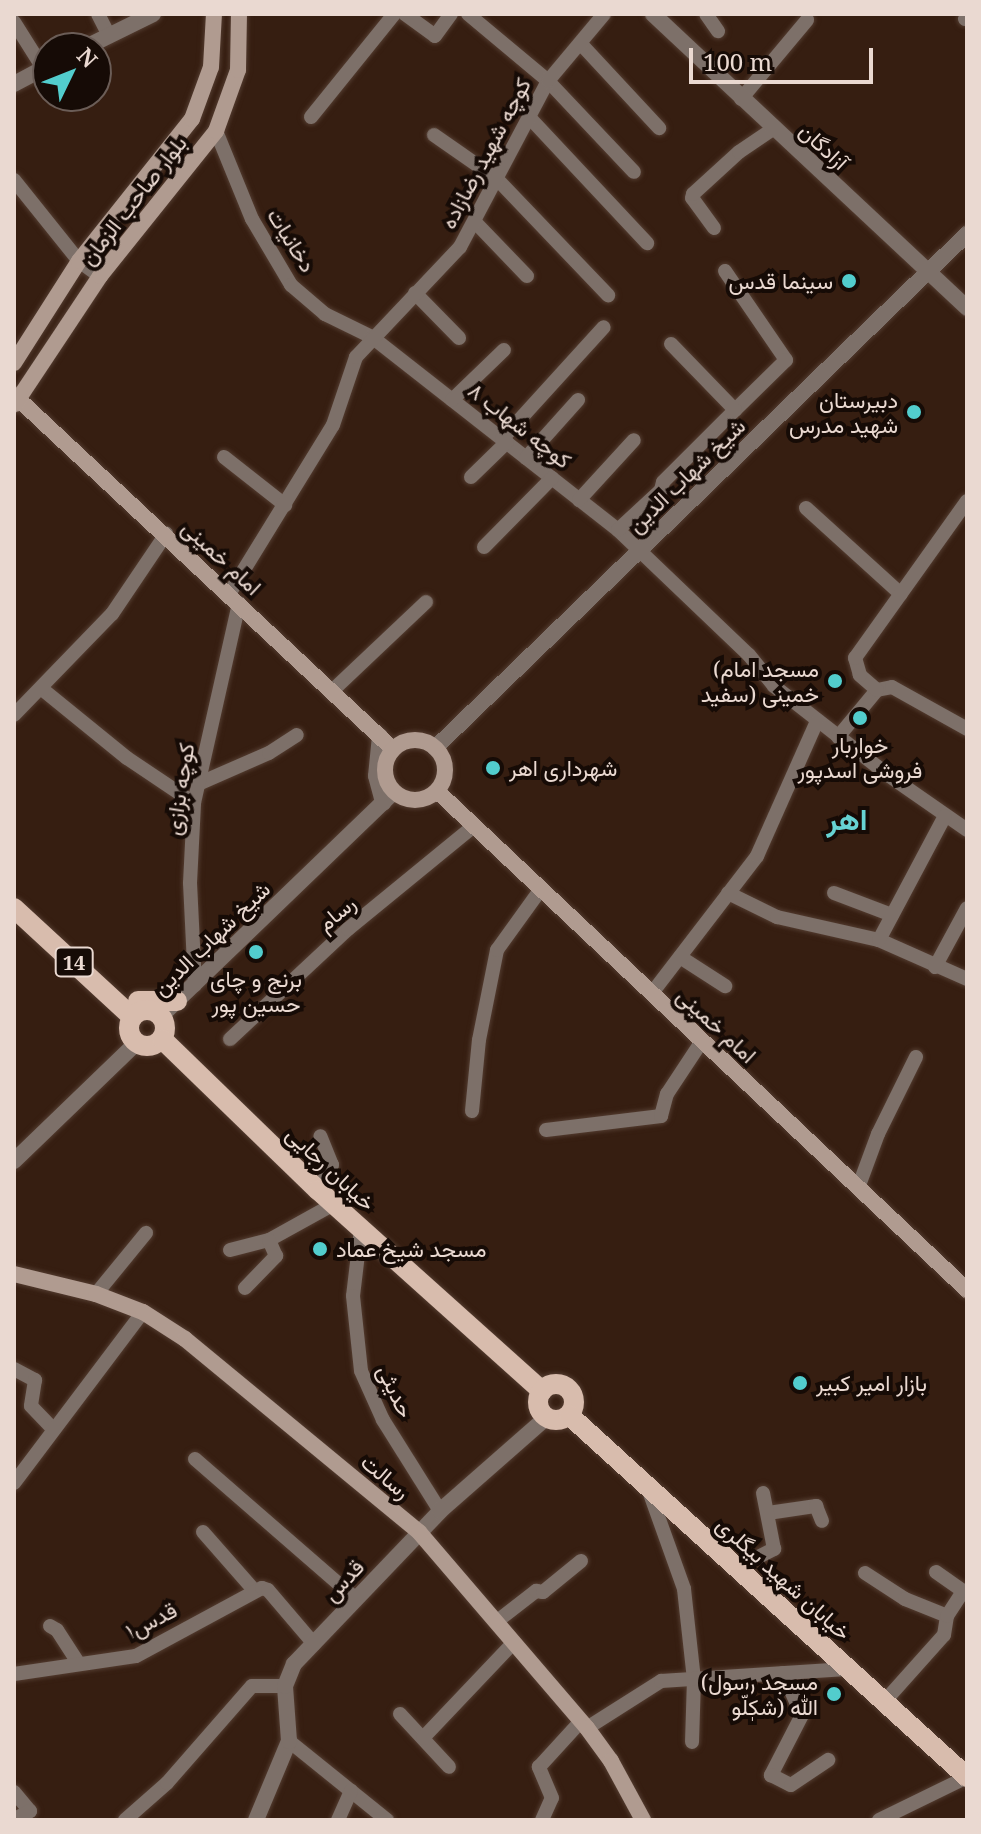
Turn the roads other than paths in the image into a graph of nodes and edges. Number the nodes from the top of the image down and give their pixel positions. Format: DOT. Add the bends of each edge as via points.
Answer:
graph roads {
  1 [pos="98,14"];
  2 [pos="153,14"];
  3 [pos="214,14"];
  4 [pos="239,14"];
  5 [pos="394,14"];
  6 [pos="405,14"];
  7 [pos="451,14"];
  8 [pos="468,14"];
  9 [pos="604,14"];
  10 [pos="653,14"];
  11 [pos="706,14"];
  12 [pos="807,20"];
  13 [pos="14,22"];
  14 [pos="718,31"];
  15 [pos="107,32"];
  16 [pos="112,34"];
  17 [pos="581,44"];
  18 [pos="32,47"];
  19 [pos="32,74"];
  20 [pos="548,81"];
  21 [pos="14,84"];
  22 [pos="741,99"];
  23 [pos="311,117"];
  24 [pos="529,117"];
  25 [pos="659,128"];
  26 [pos="773,129"];
  27 [pos="216,131"];
  28 [pos="434,135"];
  29 [pos="634,172"];
  30 [pos="497,179"];
  31 [pos="14,180"];
  32 [pos="475,222"];
  33 [pos="714,228"];
  34 [pos="967,234"];
  35 [pos="647,243"];
  36 [pos="79,261"];
  37 [pos="725,271"];
  38 [pos="928,272"];
  39 [pos="100,276"];
  40 [pos="527,276"];
  41 [pos="415,293"];
  42 [pos="608,295"];
  43 [pos="967,308"];
  44 [pos="604,327"];
  45 [pos="372,337"];
  46 [pos="459,338"];
  47 [pos="671,344"];
  48 [pos="504,350"];
  49 [pos="14,363"];
  50 [pos="16,399"];
  51 [pos="452,400"];
  52 [pos="578,400"];
  53 [pos="735,410"];
  54 [pos="634,440"];
  55 [pos="504,441"];
  56 [pos="224,457"];
  57 [pos="526,458"];
  58 [pos="471,477"];
  59 [pos="552,478"];
  60 [pos="579,500"];
  61 [pos="285,505"];
  62 [pos="966,507"];
  63 [pos="806,508"];
  64 [pos="618,530"];
  65 [pos="166,534"];
  66 [pos="484,547"];
  67 [pos="640,549"];
  68 [pos="901,594"];
  69 [pos="234,598"];
  70 [pos="426,602"];
  71 [pos="42,689"];
  72 [pos="333,690"];
  73 [pos="877,690"];
  74 [pos="16,710"];
  75 [pos="817,721"];
  76 [pos="967,729"];
  77 [pos="297,735"];
  78 [pos="380,736"];
  79 [pos="838,737"];
  80 [pos="435,748"];
  81 [pos="393,749"];
  82 [pos="198,784"];
  83 [pos="437,791"];
  84 [pos="388,797"];
  85 [pos="194,803"];
  86 [pos="945,816"];
  87 [pos="474,826"];
  88 [pos="967,830"];
  89 [pos="541,889"];
  90 [pos="728,893"];
  91 [pos="834,893"];
  92 [pos="14,908"];
  93 [pos="967,908"];
  94 [pos="892,915"];
  95 [pos="879,940"];
  96 [pos="680,957"];
  97 [pos="935,967"];
  98 [pos="967,979"];
  99 [pos="195,985"];
  100 [pos="725,986"];
  101 [pos="652,993"];
  102 [pos="118,1001"];
  103 [pos="177,1001"];
  104 [pos="161,1016"];
  105 [pos="132,1017"];
  106 [pos="162,1039"];
  107 [pos="230,1039"];
  108 [pos="702,1041"];
  109 [pos="136,1043"];
  110 [pos="916,1057"];
  111 [pos="472,1111"];
  112 [pos="546,1130"];
  113 [pos="320,1136"];
  114 [pos="14,1161"];
  115 [pos="858,1188"];
  116 [pos="318,1190"];
  117 [pos="334,1204"];
  118 [pos="361,1229"];
  119 [pos="146,1233"];
  120 [pos="269,1240"];
  121 [pos="230,1250"];
  122 [pos="14,1274"];
  123 [pos="245,1288"];
  124 [pos="967,1290"];
  125 [pos="96,1294"];
  126 [pos="143,1312"];
  127 [pos="14,1369"];
  128 [pos="542,1391"];
  129 [pos="569,1415"];
  130 [pos="547,1417"];
  131 [pos="53,1429"];
  132 [pos="195,1459"];
  133 [pos="14,1483"];
  134 [pos="648,1487"];
  135 [pos="763,1493"];
  136 [pos="440,1511"];
  137 [pos="768,1513"];
  138 [pos="822,1521"];
  139 [pos="203,1532"];
  140 [pos="419,1532"];
  141 [pos="581,1561"];
  142 [pos="737,1568"];
  143 [pos="936,1572"];
  144 [pos="865,1573"];
  145 [pos="254,1590"];
  146 [pos="964,1592"];
  147 [pos="356,1599"];
  148 [pos="947,1616"];
  149 [pos="496,1622"];
  150 [pos="50,1626"];
  151 [pos="514,1642"];
  152 [pos="314,1644"];
  153 [pos="79,1664"];
  154 [pos="847,1669"];
  155 [pos="783,1673"];
  156 [pos="14,1674"];
  157 [pos="694,1679"];
  158 [pos="285,1686"];
  159 [pos="884,1702"];
  160 [pos="400,1714"];
  161 [pos="584,1724"];
  162 [pos="423,1738"];
  163 [pos="289,1741"];
  164 [pos="692,1742"];
  165 [pos="828,1760"];
  166 [pos="449,1767"];
  167 [pos="967,1777"];
  168 [pos="351,1791"];
  169 [pos="14,1792"];
  170 [pos="14,1819"];
  171 [pos="125,1820"];
  172 [pos="256,1820"];
  173 [pos="338,1820"];
  174 [pos="387,1820"];
  175 [pos="542,1820"];
  176 [pos="643,1820"];
  177 [pos="879,1820"];
  1 -- 15 [label="street"];
  2 -- 16 [label="street"];
  3 -- 36 [label="main road, بلوار صاحب الزمان" via="211,67 192,119"];
  4 -- 27 [label="main road, بلوار صاحب الزمان" via="238,70"];
  5 -- 23 [label="street"];
  6 -- 7 [label="street" via="435,36"];
  8 -- 20 [label="street"];
  9 -- 17 [label="street, کوچه شهید رضازاده"];
  10 -- 22 [label="street, آزادگان"];
  11 -- 14 [label="street"];
  12 -- 22 [label="street"];
  13 -- 18 [label="street"];
  17 -- 20 [label="street, کوچه شهید رضازاده"];
  17 -- 25 [label="street"];
  19 -- 21 [label="street"];
  20 -- 24 [label="street, کوچه شهید رضازاده"];
  20 -- 29 [label="street"];
  22 -- 26 [label="street, آزادگان"];
  24 -- 30 [label="street, کوچه شهید رضازاده"];
  24 -- 35 [label="street"];
  26 -- 33 [label="street" via="693,194"];
  26 -- 38 [label="street, آزادگان"];
  27 -- 39 [label="main road, بلوار صاحب الزمان"];
  27 -- 45 [label="street, دخانیات" via="252,219 291,285 325,314"];
  28 -- 30 [label="street"];
  30 -- 32 [label="street, کوچه شهید رضازاده"];
  30 -- 42 [label="street"];
  31 -- 36 [label="street"];
  32 -- 40 [label="street"];
  32 -- 41 [label="street, کوچه شهید رضازاده" via="460,247"];
  34 -- 38 [label="street, شیخ شهاب الدین"];
  36 -- 39 [label="street"];
  36 -- 49 [label="main road, بلوار صاحب الزمان"];
  37 -- 53 [label="street" via="786,360"];
  38 -- 43 [label="street, آزادگان"];
  38 -- 67 [label="street, شیخ شهاب الدین"];
  39 -- 50 [label="main road, بلوار صاحب الزمان"];
  41 -- 45 [label="street, کوچه شهید رضازاده"];
  41 -- 46 [label="street"];
  44 -- 55 [label="street"];
  45 -- 51 [label="street, کوچه شهاب ۸"];
  45 -- 61 [label="street, کوچه شهید رضازاده" via="356,357 333,425"];
  47 -- 53 [label="street"];
  48 -- 51 [label="street"];
  50 -- 65 [label="main road, امام خمینی"];
  51 -- 55 [label="street, کوچه شهاب ۸"];
  52 -- 57 [label="street"];
  53 -- 64 [label="street"];
  54 -- 60 [label="street"];
  55 -- 57 [label="street, کوچه شهاب ۸"];
  55 -- 58 [label="street"];
  56 -- 61 [label="street"];
  57 -- 59 [label="street, کوچه شهاب ۸"];
  59 -- 60 [label="street, کوچه شهاب ۸"];
  59 -- 66 [label="street"];
  60 -- 64 [label="street, کوچه شهاب ۸"];
  61 -- 69 [label="street, کوچه شهید رضازاده"];
  62 -- 68 [label="street"];
  63 -- 68 [label="street"];
  64 -- 67 [label="street, کوچه شهاب ۸"];
  65 -- 69 [label="main road, امام خمینی"];
  65 -- 71 [label="street" via="112,614"];
  67 -- 75 [label="street, کوچه شهاب ۸" via="774,686"];
  67 -- 80 [label="street, شیخ شهاب الدین"];
  68 -- 73 [label="street" via="855,658 860,675"];
  69 -- 72 [label="main road, امام خمینی"];
  69 -- 82 [label="street, کوچه بزازی"];
  70 -- 72 [label="street"];
  71 -- 74 [label="street"];
  71 -- 85 [label="street" via="127,758"];
  72 -- 78 [label="main road, امام خمینی"];
  73 -- 76 [label="street" via="892,687"];
  73 -- 79 [label="street"];
  75 -- 79 [label="street, کوچه شهاب ۸"];
  75 -- 90 [label="street" via="757,856"];
  77 -- 82 [label="street"];
  78 -- 81 [label="main road, امام خمینی"];
  78 -- 84 [label="street" via="376,776"];
  79 -- 86 [label="street, کوچه شهاب ۸"];
  80 -- 81 [label="main road" via="409,741"];
  80 -- 83 [label="main road" via="444,765"];
  81 -- 84 [label="main road" via="385,766"];
  82 -- 85 [label="street, کوچه بزازی"];
  83 -- 84 [label="main road" via="420,799"];
  83 -- 87 [label="main road, امام خمینی"];
  84 -- 99 [label="street, شیخ شهاب الدین"];
  85 -- 99 [label="street, کوچه بزازی" via="190,883"];
  86 -- 88 [label="street, کوچه شهاب ۸"];
  86 -- 94 [label="street"];
  87 -- 89 [label="main road, امام خمینی"];
  87 -- 107 [label="street, رسام" via="348,929"];
  89 -- 101 [label="main road, امام خمینی"];
  89 -- 111 [label="street" via="497,950"];
  90 -- 95 [label="street" via="777,917"];
  90 -- 96 [label="street"];
  91 -- 94 [label="street"];
  92 -- 102 [label="main road, 14"];
  93 -- 97 [label="street"];
  94 -- 95 [label="street"];
  95 -- 97 [label="street"];
  96 -- 100 [label="street"];
  96 -- 101 [label="street"];
  97 -- 98 [label="street"];
  99 -- 103 [label="street, شیخ شهاب الدین"];
  101 -- 108 [label="main road, امام خمینی"];
  102 -- 103 [label="main road"];
  102 -- 105 [label="main road, 14"];
  103 -- 104 [label="street, شیخ شهاب الدین"];
  104 -- 105 [label="main road" via="144,1010"];
  104 -- 106 [label="main road" via="166,1025"];
  105 -- 109 [label="main road" via="129,1031"];
  106 -- 109 [label="main road" via="150,1047"];
  106 -- 116 [label="main road, خیابان رجایی"];
  108 -- 112 [label="street" via="667,1094 661,1116"];
  108 -- 115 [label="main road, امام خمینی"];
  109 -- 114 [label="street"];
  110 -- 115 [label="street"];
  113 -- 116 [label="street" via="332,1165"];
  115 -- 124 [label="main road, امام خمینی"];
  116 -- 117 [label="main road, خیابان رجایی"];
  117 -- 118 [label="main road, خیابان رجایی"];
  117 -- 120 [label="street"];
  118 -- 128 [label="main road, خیابان رجایی"];
  118 -- 136 [label="street, حدیثی" via="353,1296 361,1371 383,1420"];
  119 -- 125 [label="street"];
  120 -- 121 [label="street"];
  120 -- 123 [label="street" via="276,1256"];
  122 -- 125 [label="main road, رسالت"];
  125 -- 126 [label="main road, رسالت"];
  126 -- 131 [label="street"];
  126 -- 140 [label="main road, رسالت" via="185,1339"];
  127 -- 131 [label="street" via="35,1380 31,1406"];
  128 -- 129 [label="main road" via="557,1384 568,1388 574,1398"];
  128 -- 130 [label="main road" via="538,1402"];
  129 -- 130 [label="main road"];
  129 -- 134 [label="main road, خیابان شهید بیگلری"];
  130 -- 136 [label="street, قدس"];
  131 -- 133 [label="street"];
  132 -- 147 [label="street"];
  134 -- 142 [label="main road, خیابان شهید بیگلری"];
  134 -- 157 [label="street" via="684,1589"];
  135 -- 137 [label="street"];
  136 -- 140 [label="street, قدس"];
  137 -- 138 [label="street" via="816,1506"];
  137 -- 142 [label="street" via="772,1553"];
  139 -- 145 [label="street"];
  140 -- 147 [label="street, قدس"];
  140 -- 149 [label="main road, رسالت"];
  141 -- 149 [label="street"];
  142 -- 154 [label="main road, خیابان شهید بیگلری"];
  143 -- 146 [label="street"];
  144 -- 148 [label="street" via="905,1599"];
  145 -- 152 [label="street" via="268,1590"];
  145 -- 153 [label="street, قدس۱" via="136,1656"];
  146 -- 148 [label="street"];
  147 -- 152 [label="street, قدس"];
  148 -- 159 [label="street" via="944,1635"];
  149 -- 151 [label="main road, رسالت"];
  150 -- 153 [label="street"];
  151 -- 161 [label="main road, رسالت"];
  151 -- 162 [label="street"];
  152 -- 158 [label="street, قدس" via="294,1664"];
  153 -- 156 [label="street, قدس۱"];
  154 -- 155 [label="street"];
  154 -- 159 [label="main road, خیابان شهید بیگلری"];
  155 -- 157 [label="street"];
  155 -- 165 [label="street" via="802,1715 771,1775 791,1785"];
  157 -- 161 [label="street" via="661,1681"];
  157 -- 164 [label="street"];
  158 -- 163 [label="street"];
  158 -- 171 [label="street" via="252,1686 167,1783"];
  159 -- 167 [label="main road, خیابان شهید بیگلری"];
  160 -- 162 [label="street"];
  161 -- 175 [label="street" via="539,1767 552,1798"];
  161 -- 176 [label="main road, رسالت"];
  162 -- 166 [label="street"];
  163 -- 168 [label="street"];
  163 -- 172 [label="street"];
  167 -- 177 [label="street"];
  168 -- 173 [label="street"];
  168 -- 174 [label="street"];
  169 -- 170 [label="street" via="30,1811"];
}
